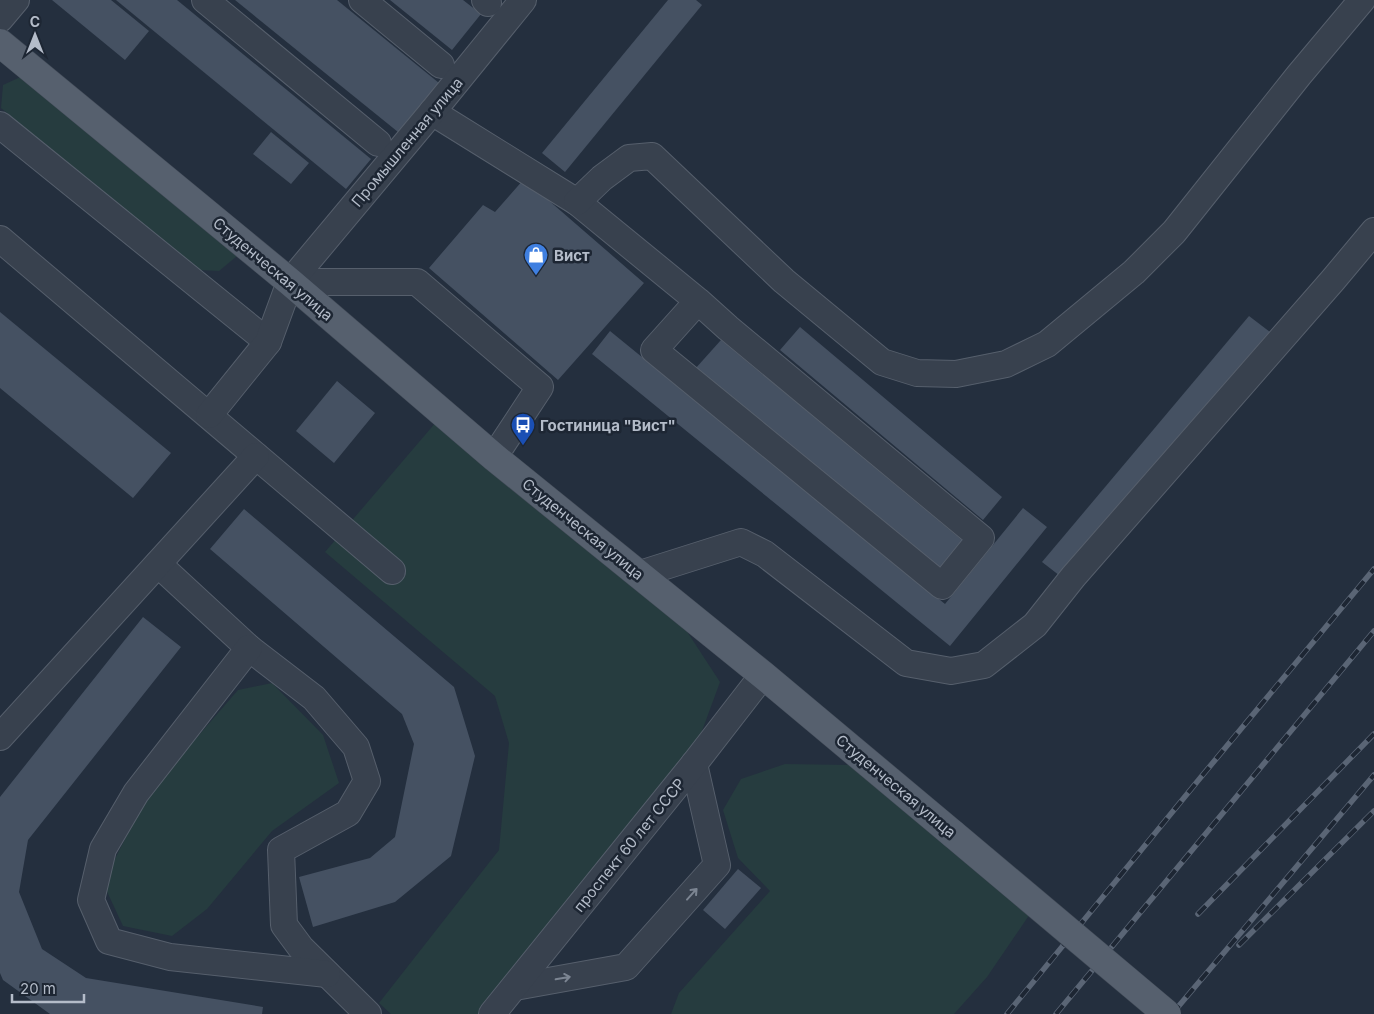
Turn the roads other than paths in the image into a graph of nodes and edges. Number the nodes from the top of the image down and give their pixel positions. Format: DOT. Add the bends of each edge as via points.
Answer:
graph roads {
  1 [pos="16,0"];
  2 [pos="205,0"];
  3 [pos="362,0"];
  4 [pos="523,0"];
  5 [pos="1362,0"];
  6 [pos="0,19"];
  7 [pos="0,43"];
  8 [pos="441,65"];
  9 [pos="432,112"];
  10 [pos="0,125"];
  11 [pos="378,143"];
  12 [pos="577,202"];
  13 [pos="1374,231"];
  14 [pos="0,239"];
  15 [pos="290,282"];
  16 [pos="698,301"];
  17 [pos="268,342"];
  18 [pos="209,415"];
  19 [pos="256,456"];
  20 [pos="494,457"];
  21 [pos="158,564"];
  22 [pos="392,571"];
  23 [pos="640,574"];
  24 [pos="249,648"];
  25 [pos="763,675"];
  26 [pos="0,737"];
  27 [pos="694,764"];
  28 [pos="327,974"];
  29 [pos="515,987"];
  30 [pos="368,1014"];
  31 [pos="492,1014"];
  32 [pos="1167,1014"];
  1 -- 6 [label="street"];
  2 -- 11 [label="street"];
  3 -- 8 [label="street"];
  4 -- 9 [label="street, Промышленная улица"];
  5 -- 12 [label="street" via="1174,232 1134,272 1047,344 1006,364 956,374 917,373 882,362 784,281 652,156 629,158"];
  7 -- 15 [label="main road, Студенческая улица"];
  9 -- 12 [label="street"];
  9 -- 15 [label="street, Промышленная улица"];
  10 -- 17 [label="street"];
  12 -- 16 [label="street"];
  13 -- 23 [label="street" via="1073,577 1035,625 984,665 951,672 906,663 765,554 741,542"];
  14 -- 18 [label="street"];
  15 -- 17 [label="street, Промышленная улица"];
  15 -- 20 [label="main road, Студенческая улица"];
  15 -- 20 [label="street" via="417,282 540,387"];
  16 -- 16 [label="street" via="981,538 942,586 654,350"];
  17 -- 18 [label="street, Промышленная улица"];
  18 -- 19 [label="street"];
  19 -- 21 [label="street"];
  19 -- 22 [label="street"];
  20 -- 23 [label="main road, Студенческая улица"];
  21 -- 24 [label="street"];
  21 -- 26 [label="street"];
  23 -- 25 [label="main road, Студенческая улица"];
  24 -- 28 [label="street" via="314,698 356,747 367,780 348,813 281,850 284,925"];
  24 -- 28 [label="street" via="136,793 103,849 91,900 110,941 170,958"];
  25 -- 27 [label="street, проспект 60 лет СССР"];
  25 -- 32 [label="main road, Студенческая улица, bridge"];
  27 -- 29 [label="street, проспект 60 лет СССР"];
  29 -- 27 [label="street, one-way" via="626,967 717,865"];
  28 -- 30 [label="street"];
  29 -- 31 [label="street, проспект 60 лет СССР"];
}
